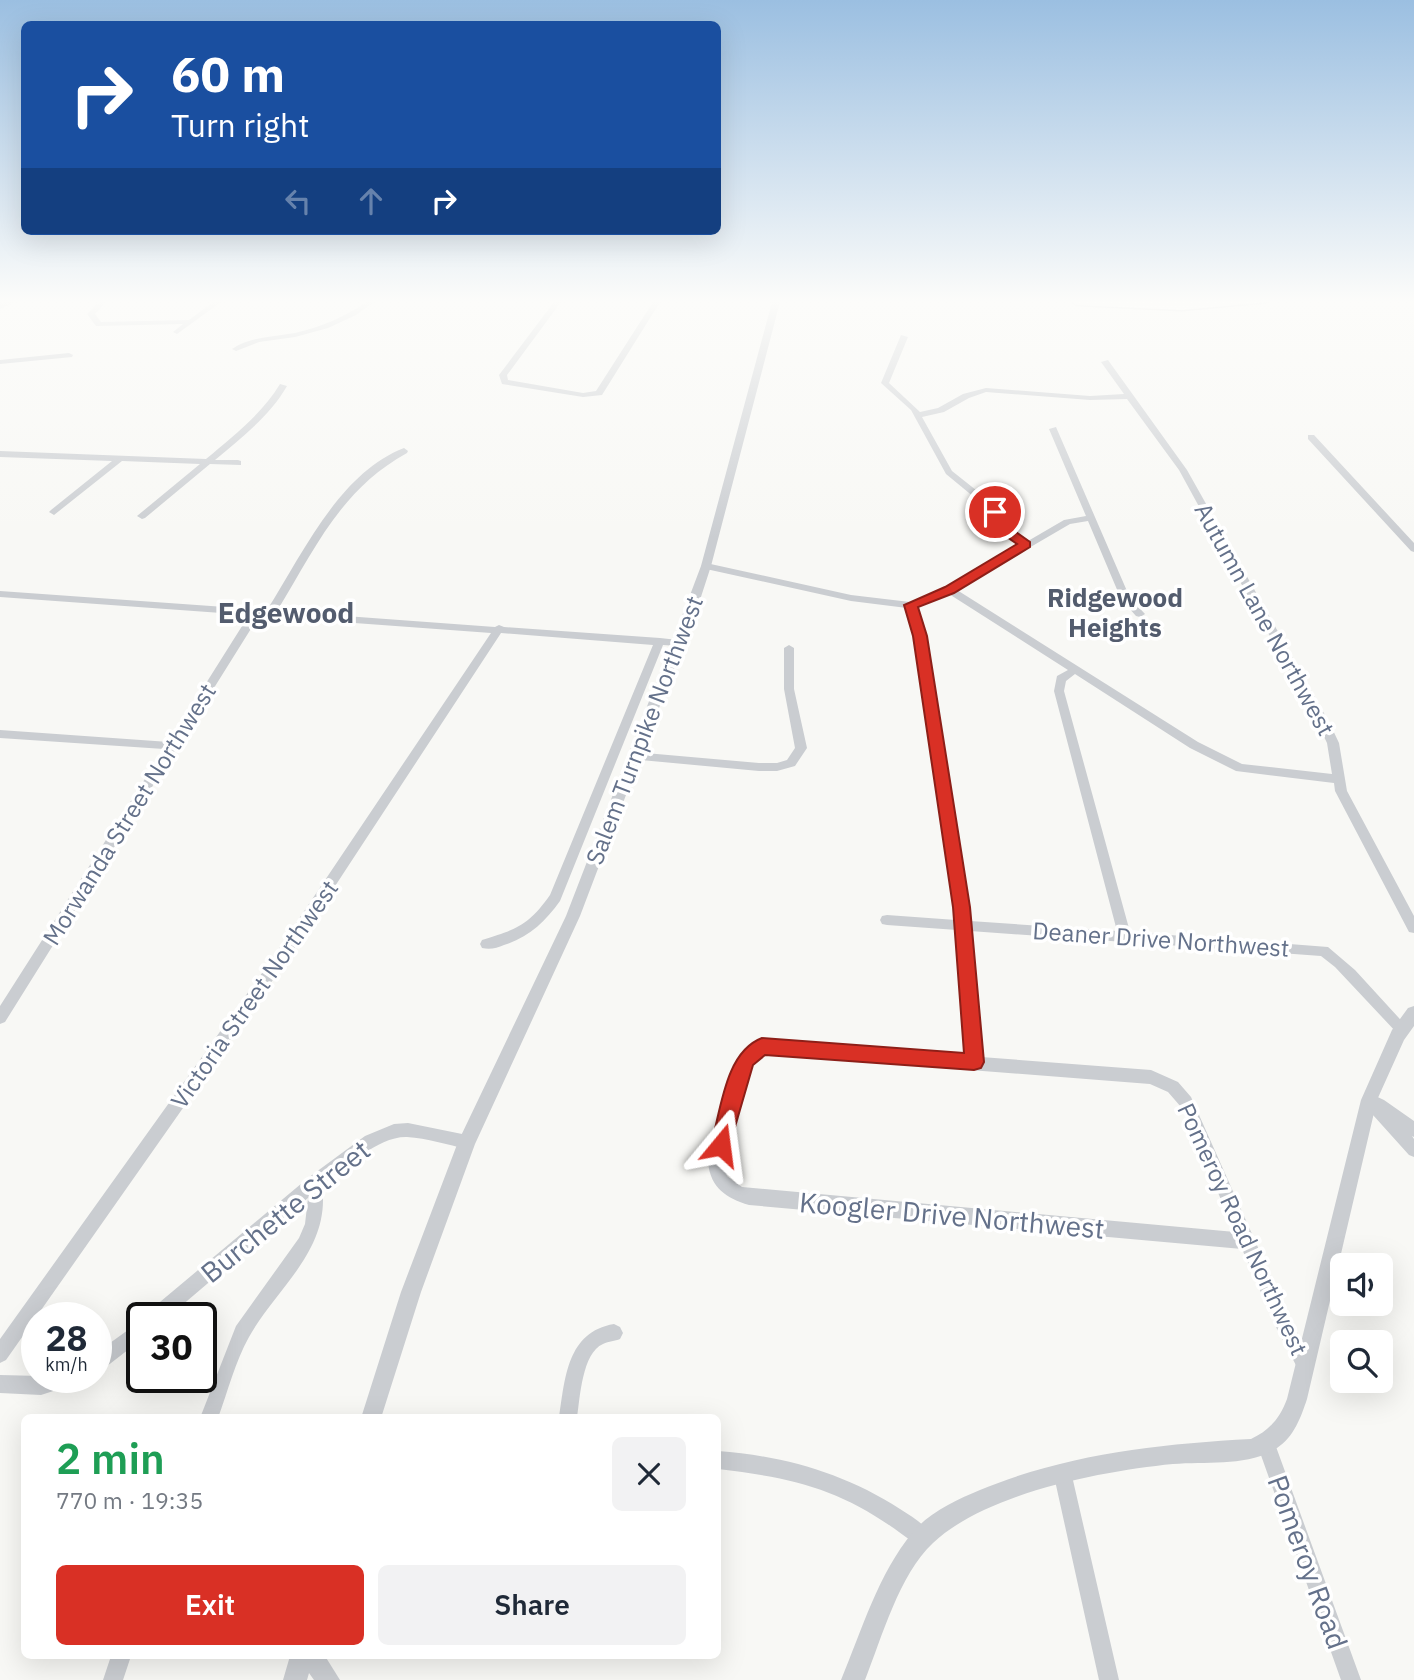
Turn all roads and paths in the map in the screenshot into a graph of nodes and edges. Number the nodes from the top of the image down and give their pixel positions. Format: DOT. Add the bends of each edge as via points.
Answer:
graph roads {
  1 [pos="506,380"];
  2 [pos="608,380"];
  3 [pos="755,380"];
  4 [pos="885,380"];
  5 [pos="1119,380"];
  6 [pos="284,386"];
  7 [pos="1130,396"];
  8 [pos="918,415"];
  9 [pos="1053,429"];
  10 [pos="1311,438"];
  11 [pos="404,451"];
  12 [pos="0,454"];
  13 [pos="119,459"];
  14 [pos="205,462"];
  15 [pos="238,463"];
  16 [pos="54,512"];
  17 [pos="142,516"];
  18 [pos="1091,518"];
  19 [pos="1026,544"];
  20 [pos="1414,549"];
  21 [pos="706,566"];
  22 [pos="950,590"];
  23 [pos="0,594"];
  24 [pos="911,605"];
  25 [pos="257,611"];
  26 [pos="271,612"];
  27 [pos="1140,614"];
  28 [pos="499,628"];
  29 [pos="660,641"];
  30 [pos="678,643"];
  31 [pos="789,648"];
  32 [pos="1076,669"];
  33 [pos="0,734"];
  34 [pos="171,746"];
  35 [pos="634,756"];
  36 [pos="1337,779"];
  37 [pos="887,919"];
  38 [pos="962,924"];
  39 [pos="1414,928"];
  40 [pos="1125,936"];
  41 [pos="486,944"];
  42 [pos="0,1018"];
  43 [pos="1408,1021"];
  44 [pos="974,1062"];
  45 [pos="1369,1100"];
  46 [pos="1414,1130"];
  47 [pos="467,1142"];
  48 [pos="1414,1150"];
  49 [pos="314,1183"];
  50 [pos="1246,1241"];
  51 [pos="173,1302"];
  52 [pos="614,1333"];
  53 [pos="126,1341"];
  54 [pos="112,1351"];
  55 [pos="0,1354"];
  56 [pos="1306,1366"];
  57 [pos="0,1384"];
  58 [pos="21,1385"];
  59 [pos="211,1414"];
  60 [pos="372,1414"];
  61 [pos="569,1414"];
  62 [pos="1266,1444"];
  63 [pos="721,1460"];
  64 [pos="1063,1476"];
  65 [pos="922,1537"];
  66 [pos="120,1659"];
  67 [pos="301,1659"];
  68 [pos="313,1659"];
  69 [pos="113,1680"];
  70 [pos="295,1680"];
  71 [pos="328,1680"];
  72 [pos="853,1680"];
  73 [pos="1109,1680"];
  74 [pos="1350,1680"];
  1 -- 2 [label="street" via="583,395 595,394"];
  3 -- 21 [label="street, Salem Turnpike Northwest"];
  4 -- 8 [label="street"];
  5 -- 7 [label="street, Autumn Lane Northwest"];
  6 -- 14 [label="street" via="279,397"];
  7 -- 8 [label="street" via="1090,398 986,390"];
  7 -- 36 [label="street, Autumn Lane Northwest" via="1183,470 1324,724 1335,752"];
  8 -- 19 [label="street" via="949,472"];
  9 -- 18 [label="street"];
  10 -- 20 [label="street"];
  11 -- 26 [label="street" via="383,462 349,492"];
  12 -- 13 [label="street"];
  13 -- 14 [label="street"];
  13 -- 16 [label="street"];
  14 -- 15 [label="street"];
  14 -- 17 [label="street"];
  18 -- 19 [label="street" via="1074,519"];
  18 -- 27 [label="street" via="1126,599"];
  19 -- 22 [label="street"];
  21 -- 24 [label="street" via="851,598"];
  21 -- 30 [label="street, Salem Turnpike Northwest"];
  22 -- 24 [label="street"];
  22 -- 32 [label="street"];
  23 -- 25 [label="street"];
  24 -- 38 [label="street" via="920,636"];
  25 -- 26 [label="street"];
  25 -- 34 [label="street, Morwanda Street Northwest"];
  26 -- 28 [label="street"];
  28 -- 29 [label="street"];
  28 -- 55 [label="street, Victoria Street Northwest" via="277,963"];
  29 -- 30 [label="street"];
  29 -- 41 [label="street" via="555,897 530,929"];
  30 -- 35 [label="street, Salem Turnpike Northwest"];
  31 -- 35 [label="street" via="789,689 801,748 791,763 759,767"];
  32 -- 36 [label="street" via="1230,764 1254,771"];
  32 -- 40 [label="street" via="1061,679 1059,691"];
  33 -- 34 [label="street"];
  34 -- 42 [label="street, Morwanda Street Northwest"];
  35 -- 47 [label="street, Salem Turnpike Northwest" via="561,943"];
  36 -- 39 [label="street, Autumn Lane Northwest"];
  37 -- 38 [label="street, Deaner Drive Northwest"];
  38 -- 40 [label="street, Deaner Drive Northwest"];
  38 -- 44 [label="street"];
  40 -- 43 [label="street, Deaner Drive Northwest" via="1329,953"];
  43 -- 45 [label="street"];
  44 -- 50 [label="street, Pomeroy Road Northwest" via="1151,1077 1173,1087 1186,1101"];
  44 -- 50 [label="street, Koogler Drive Northwest" via="762,1046 744,1065 717,1172 727,1189 749,1197"];
  45 -- 46 [label="street"];
  45 -- 48 [label="street"];
  45 -- 56 [label="street"];
  47 -- 49 [label="street, Burchette Street" via="427,1132 394,1131 370,1141"];
  47 -- 60 [label="street, Salem Turnpike Northwest" via="411,1292"];
  49 -- 51 [label="street, Burchette Street"];
  49 -- 59 [label="street" via="317,1211 304,1242 241,1334"];
  50 -- 56 [label="street, Pomeroy Road Northwest"];
  52 -- 61 [label="street" via="599,1336 584,1350"];
  53 -- 54 [label="street"];
  56 -- 62 [label="street" via="1290,1420"];
  57 -- 58 [label="street"];
  62 -- 64 [label="street" via="1127,1459"];
  62 -- 74 [label="street, Pomeroy Road"];
  63 -- 65 [label="street" via="796,1470 844,1486 898,1517"];
  64 -- 65 [label="street" via="998,1494 941,1520"];
  64 -- 73 [label="street"];
  65 -- 72 [label="street" via="905,1563"];
  66 -- 69 [label="street"];
  67 -- 70 [label="street"];
  68 -- 71 [label="street"];
}
